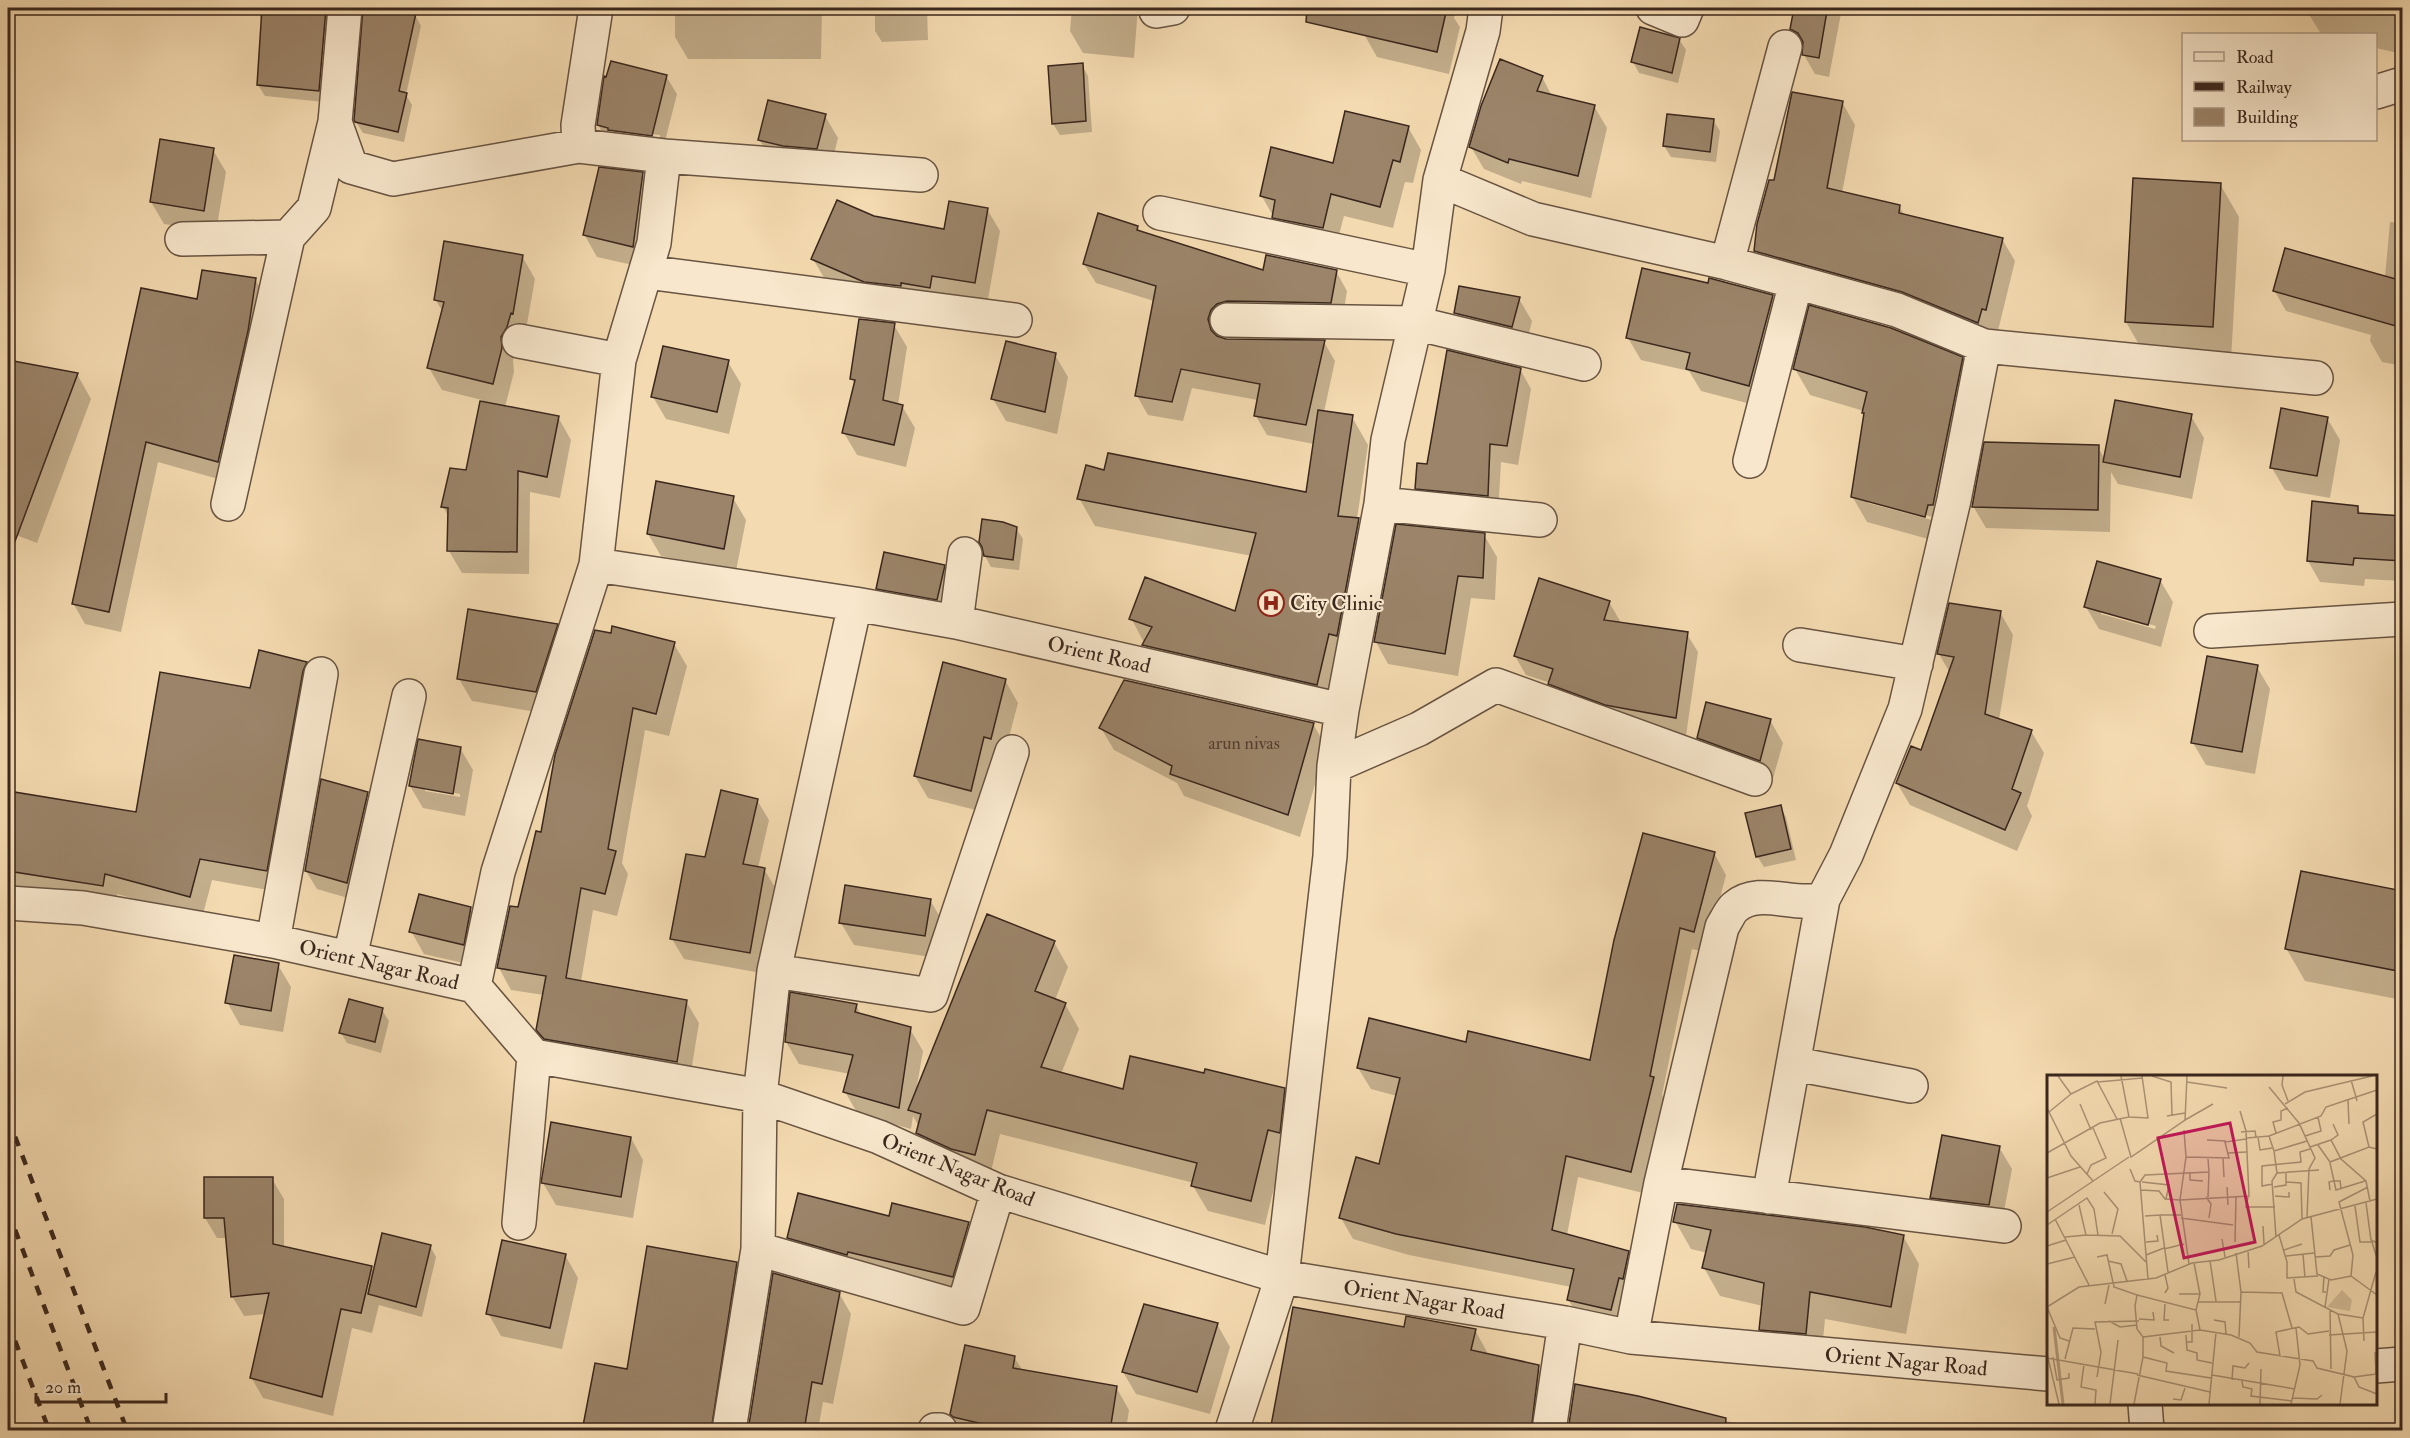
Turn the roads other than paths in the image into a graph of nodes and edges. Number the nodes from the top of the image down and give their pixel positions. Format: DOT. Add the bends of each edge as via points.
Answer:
graph roads {
  1 [pos="345,8"];
  2 [pos="596,8"];
  3 [pos="1486,8"];
  4 [pos="1653,8"];
  5 [pos="1687,8"];
  6 [pos="1785,47"];
  7 [pos="2403,84"];
  8 [pos="2377,92"];
  9 [pos="335,122"];
  10 [pos="579,146"];
  11 [pos="664,156"];
  12 [pos="921,175"];
  13 [pos="1440,180"];
  14 [pos="1160,213"];
  15 [pos="288,237"];
  16 [pos="182,239"];
  17 [pos="1726,263"];
  18 [pos="1428,270"];
  19 [pos="646,272"];
  20 [pos="1796,282"];
  21 [pos="1015,320"];
  22 [pos="1227,320"];
  23 [pos="1415,323"];
  24 [pos="519,341"];
  25 [pos="1984,346"];
  26 [pos="619,360"];
  27 [pos="1584,364"];
  28 [pos="2316,378"];
  29 [pos="1750,461"];
  30 [pos="228,504"];
  31 [pos="1381,504"];
  32 [pos="1540,520"];
  33 [pos="965,554"];
  34 [pos="596,565"];
  35 [pos="855,604"];
  36 [pos="2403,619"];
  37 [pos="956,622"];
  38 [pos="2211,631"];
  39 [pos="1800,645"];
  40 [pos="1916,664"];
  41 [pos="321,674"];
  42 [pos="409,696"];
  43 [pos="1342,710"];
  44 [pos="1012,752"];
  45 [pos="1334,766"];
  46 [pos="1755,779"];
  47 [pos="1823,899"];
  48 [pos="8,903"];
  49 [pos="273,941"];
  50 [pos="350,957"];
  51 [pos="774,971"];
  52 [pos="474,986"];
  53 [pos="534,1056"];
  54 [pos="1795,1064"];
  55 [pos="1911,1086"];
  56 [pos="760,1096"];
  57 [pos="1661,1183"];
  58 [pos="999,1191"];
  59 [pos="1769,1197"];
  60 [pos="519,1223"];
  61 [pos="2004,1226"];
  62 [pos="758,1249"];
  63 [pos="1282,1277"];
  64 [pos="1564,1323"];
  65 [pos="1631,1337"];
  66 [pos="2403,1364"];
  67 [pos="2377,1366"];
  68 [pos="2047,1374"];
  69 [pos="2145,1405"];
  70 [pos="729,1431"];
  71 [pos="935,1431"];
  72 [pos="940,1431"];
  73 [pos="1232,1431"];
  74 [pos="1549,1431"];
  75 [pos="2147,1431"];
  1 -- 9 [label="street"];
  2 -- 10 [label="street" via="578,125"];
  3 -- 13 [label="street" via="1483,31"];
  4 -- 5 [label="street" via="1682,20"];
  6 -- 17 [label="street"];
  7 -- 8 [label="street"];
  9 -- 10 [label="street" via="351,167 393,179"];
  9 -- 15 [label="street" via="314,208"];
  10 -- 11 [label="street"];
  11 -- 12 [label="street"];
  11 -- 19 [label="street" via="654,243"];
  13 -- 17 [label="street" via="1533,219"];
  13 -- 18 [label="street"];
  14 -- 18 [label="street"];
  15 -- 16 [label="street"];
  15 -- 30 [label="street"];
  17 -- 20 [label="street"];
  18 -- 23 [label="street"];
  19 -- 21 [label="street"];
  19 -- 26 [label="street"];
  20 -- 25 [label="street" via="1897,310"];
  20 -- 29 [label="street"];
  22 -- 23 [label="street"];
  23 -- 27 [label="street"];
  23 -- 31 [label="street" via="1388,440"];
  24 -- 26 [label="street"];
  25 -- 28 [label="street"];
  25 -- 40 [label="street"];
  26 -- 34 [label="street"];
  31 -- 32 [label="street"];
  31 -- 43 [label="street"];
  33 -- 37 [label="street"];
  34 -- 35 [label="street, Orient Road"];
  34 -- 52 [label="street" via="498,872"];
  35 -- 37 [label="street, Orient Road"];
  35 -- 51 [label="street"];
  36 -- 38 [label="street"];
  37 -- 43 [label="street, Orient Road"];
  39 -- 40 [label="street"];
  40 -- 47 [label="street" via="1905,709 1846,855"];
  41 -- 49 [label="street"];
  42 -- 50 [label="street"];
  43 -- 45 [label="street"];
  44 -- 51 [label="street" via="931,995"];
  45 -- 46 [label="street" via="1419,729 1496,686"];
  45 -- 63 [label="street" via="1330,856"];
  47 -- 54 [label="street"];
  47 -- 57 [label="street" via="1814,902 1756,897 1735,907 1722,927"];
  48 -- 49 [label="street, Orient Nagar Road" via="83,908"];
  49 -- 50 [label="street, Orient Nagar Road"];
  50 -- 52 [label="street, Orient Nagar Road"];
  51 -- 56 [label="street"];
  52 -- 53 [label="street, Orient Nagar Road"];
  53 -- 56 [label="street, Orient Nagar Road"];
  53 -- 60 [label="street"];
  54 -- 55 [label="street"];
  54 -- 59 [label="street"];
  56 -- 58 [label="street, Orient Nagar Road" via="879,1137"];
  56 -- 62 [label="street"];
  57 -- 59 [label="street"];
  57 -- 65 [label="street"];
  58 -- 62 [label="street" via="963,1308"];
  58 -- 63 [label="street, Orient Nagar Road"];
  59 -- 61 [label="street"];
  62 -- 70 [label="street"];
  63 -- 64 [label="street, Orient Nagar Road"];
  63 -- 73 [label="street"];
  64 -- 65 [label="street, Orient Nagar Road"];
  64 -- 74 [label="street"];
  65 -- 68 [label="street, Orient Nagar Road"];
  66 -- 67 [label="street"];
  69 -- 75 [label="street"];
  71 -- 72 [label="street"];
}
